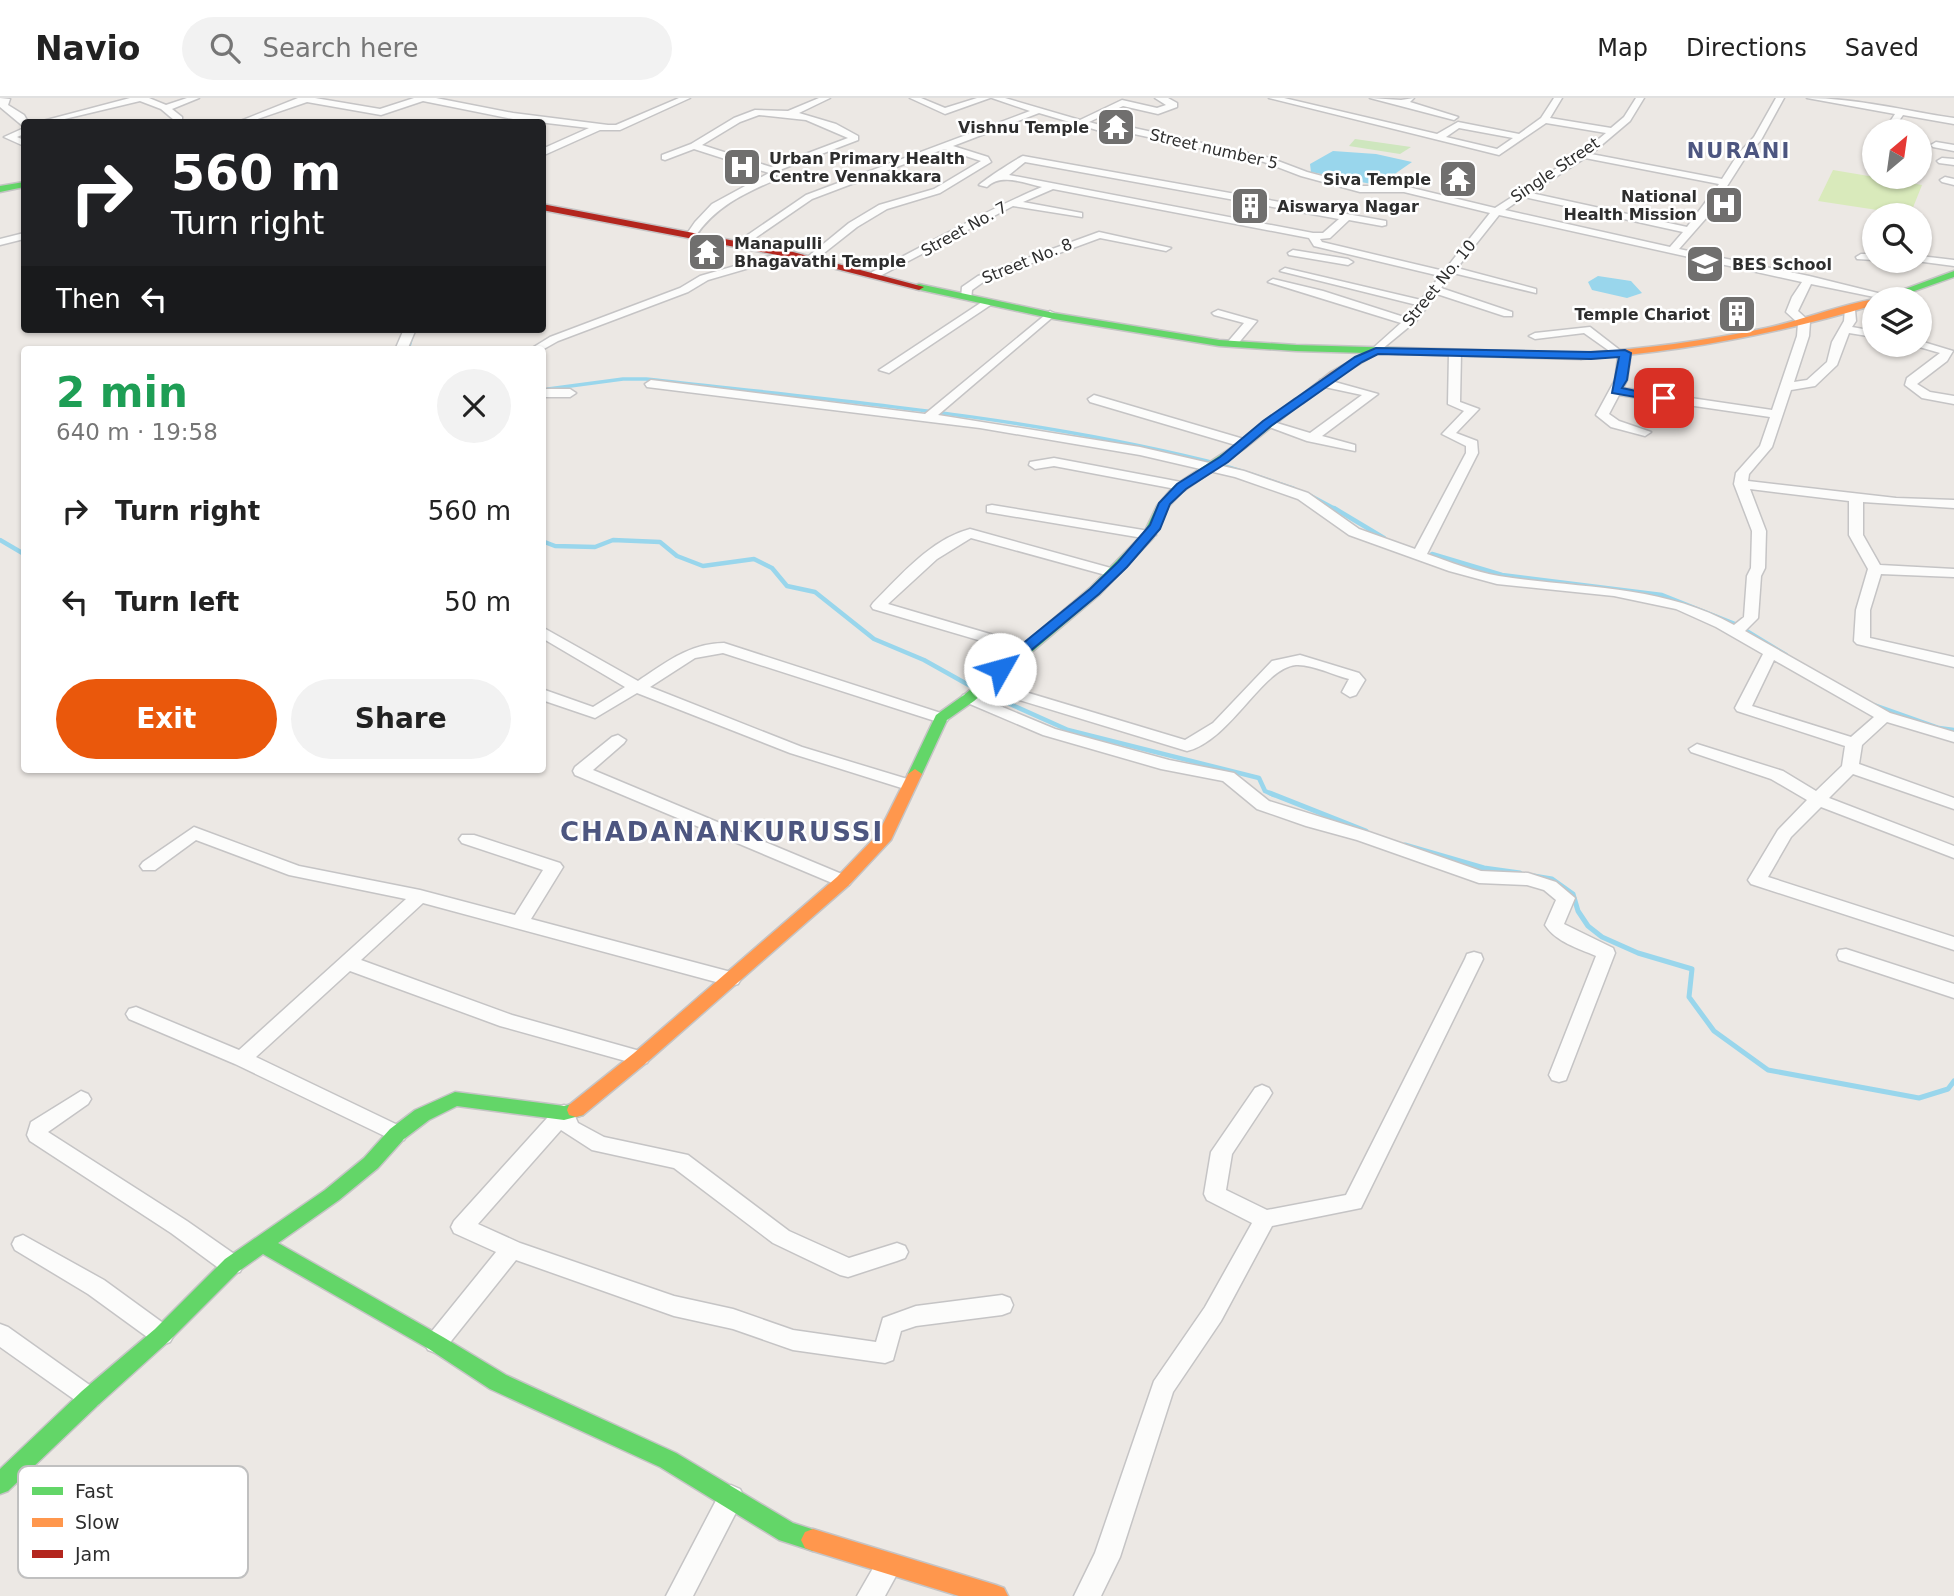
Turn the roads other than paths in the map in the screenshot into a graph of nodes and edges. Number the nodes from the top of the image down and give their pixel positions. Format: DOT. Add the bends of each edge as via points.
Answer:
graph roads {
  1 [pos="0,98"];
  2 [pos="195,98"];
  3 [pos="304,98"];
  4 [pos="423,98"];
  5 [pos="686,98"];
  6 [pos="826,98"];
  7 [pos="914,98"];
  8 [pos="986,98"];
  9 [pos="996,98"];
  10 [pos="1164,98"];
  11 [pos="1374,98"];
  12 [pos="1558,98"];
  13 [pos="1640,98"];
  14 [pos="1780,98"];
  15 [pos="1811,98"];
  16 [pos="1105,99"];
  17 [pos="1281,99"];
  18 [pos="1406,100"];
  19 [pos="1122,103"];
  20 [pos="166,108"];
  21 [pos="1040,110"];
  22 [pos="1902,111"];
  23 [pos="381,112"];
  24 [pos="791,113"];
  25 [pos="1454,117"];
  26 [pos="21,119"];
  27 [pos="55,119"];
  28 [pos="180,119"];
  29 [pos="250,119"];
  30 [pos="391,119"];
  31 [pos="534,119"];
  32 [pos="1896,119"];
  33 [pos="1544,120"];
  34 [pos="546,121"];
  35 [pos="1954,121"];
  36 [pos="1082,122"];
  37 [pos="597,128"];
  38 [pos="1611,131"];
  39 [pos="21,132"];
  40 [pos="1521,137"];
  41 [pos="1437,138"];
  42 [pos="21,142"];
  43 [pos="1936,145"];
  44 [pos="694,146"];
  45 [pos="943,146"];
  46 [pos="1954,148"];
  47 [pos="546,151"];
  48 [pos="1583,155"];
  49 [pos="665,158"];
  50 [pos="1942,160"];
  51 [pos="1954,162"];
  52 [pos="771,170"];
  53 [pos="1001,176"];
  54 [pos="1725,181"];
  55 [pos="21,185"];
  56 [pos="984,186"];
  57 [pos="1052,186"];
  58 [pos="0,189"];
  59 [pos="1522,194"];
  60 [pos="1011,203"];
  61 [pos="546,207"];
  62 [pos="1497,211"];
  63 [pos="1078,215"];
  64 [pos="1347,217"];
  65 [pos="1382,223"];
  66 [pos="1691,231"];
  67 [pos="691,235"];
  68 [pos="1313,236"];
  69 [pos="21,237"];
  70 [pos="0,242"];
  71 [pos="741,243"];
  72 [pos="1166,248"];
  73 [pos="1673,250"];
  74 [pos="1293,253"];
  75 [pos="787,254"];
  76 [pos="1368,257"];
  77 [pos="810,259"];
  78 [pos="1932,260"];
  79 [pos="1954,263"];
  80 [pos="1285,271"];
  81 [pos="1450,272"];
  82 [pos="876,274"];
  83 [pos="1954,274"];
  84 [pos="1809,279"];
  85 [pos="1273,282"];
  86 [pos="1918,287"];
  87 [pos="1435,290"];
  88 [pos="1532,291"];
  89 [pos="1862,294"];
  90 [pos="967,298"];
  91 [pos="989,302"];
  92 [pos="1424,304"];
  93 [pos="1862,306"];
  94 [pos="1849,310"];
  95 [pos="1218,313"];
  96 [pos="1050,314"];
  97 [pos="1508,314"];
  98 [pos="1408,322"];
  99 [pos="1804,322"];
  100 [pos="1846,329"];
  101 [pos="1862,332"];
  102 [pos="1535,336"];
  103 [pos="1232,344"];
  104 [pos="541,346"];
  105 [pos="1932,347"];
  106 [pos="1376,351"];
  107 [pos="1455,353"];
  108 [pos="1622,353"];
  109 [pos="885,370"];
  110 [pos="651,383"];
  111 [pos="1324,383"];
  112 [pos="1787,387"];
  113 [pos="1616,391"];
  114 [pos="546,393"];
  115 [pos="570,393"];
  116 [pos="1094,399"];
  117 [pos="1954,400"];
  118 [pos="1776,414"];
  119 [pos="929,416"];
  120 [pos="1267,424"];
  121 [pos="1645,432"];
  122 [pos="1311,438"];
  123 [pos="1243,443"];
  124 [pos="1350,447"];
  125 [pos="1215,464"];
  126 [pos="1035,465"];
  127 [pos="1741,484"];
  128 [pos="1181,486"];
  129 [pos="1856,496"];
  130 [pos="1954,504"];
  131 [pos="992,509"];
  132 [pos="1149,535"];
  133 [pos="1419,556"];
  134 [pos="1875,569"];
  135 [pos="1113,573"];
  136 [pos="1954,573"];
  137 [pos="1739,630"];
  138 [pos="546,633"];
  139 [pos="1026,649"];
  140 [pos="1771,652"];
  141 [pos="1954,662"];
  142 [pos="637,688"];
  143 [pos="976,691"];
  144 [pos="1350,692"];
  145 [pos="546,695"];
  146 [pos="1884,716"];
  147 [pos="942,718"];
  148 [pos="1954,737"];
  149 [pos="618,740"];
  150 [pos="1854,743"];
  151 [pos="1697,749"];
  152 [pos="1850,767"];
  153 [pos="908,785"];
  154 [pos="1819,800"];
  155 [pos="1954,804"];
  156 [pos="468,839"];
  157 [pos="1954,852"];
  158 [pos="149,866"];
  159 [pos="843,880"];
  160 [pos="420,896"];
  161 [pos="519,923"];
  162 [pos="1954,944"];
  163 [pos="1846,955"];
  164 [pos="1474,959"];
  165 [pos="346,962"];
  166 [pos="731,979"];
  167 [pos="1954,991"];
  168 [pos="135,1014"];
  169 [pos="640,1058"];
  170 [pos="242,1059"];
  171 [pos="1559,1075"];
  172 [pos="1262,1093"];
  173 [pos="81,1099"];
  174 [pos="564,1112"];
  175 [pos="397,1134"];
  176 [pos="1265,1219"];
  177 [pos="23,1244"];
  178 [pos="262,1244"];
  179 [pos="512,1250"];
  180 [pos="897,1252"];
  181 [pos="232,1265"];
  182 [pos="1002,1305"];
  183 [pos="0,1334"];
  184 [pos="162,1335"];
  185 [pos="436,1343"];
  186 [pos="90,1398"];
  187 [pos="19,1466"];
  188 [pos="18,1467"];
  189 [pos="0,1484"];
  190 [pos="731,1497"];
  191 [pos="888,1565"];
  192 [pos="679,1596"];
  193 [pos="870,1596"];
  194 [pos="996,1596"];
  195 [pos="1087,1596"];
  1 -- 26 [label="street"];
  2 -- 20 [label="street"];
  3 -- 23 [label="street"];
  3 -- 29 [label="street"];
  4 -- 23 [label="street"];
  4 -- 31 [label="street"];
  5 -- 37 [label="street" via="617,128"];
  6 -- 24 [label="street"];
  7 -- 8 [label="street" via="945,111"];
  9 -- 21 [label="street, Street number 5"];
  10 -- 19 [label="street" via="1158,99 1174,105 1157,111"];
  11 -- 18 [label="street"];
  12 -- 33 [label="street"];
  13 -- 38 [label="street, Single Street" via="1627,119"];
  14 -- 54 [label="street" via="1758,138"];
  15 -- 22 [label="street"];
  16 -- 19 [label="street"];
  17 -- 41 [label="street"];
  18 -- 25 [label="street"];
  19 -- 36 [label="street"];
  20 -- 27 [label="street" via="141,98"];
  20 -- 28 [label="street"];
  21 -- 36 [label="street, Street number 5"];
  21 -- 45 [label="street"];
  22 -- 32 [label="street"];
  22 -- 35 [label="street"];
  23 -- 30 [label="street"];
  24 -- 44 [label="street" via="758,112"];
  24 -- 52 [label="street" via="855,138"];
  33 -- 38 [label="street"];
  33 -- 40 [label="street"];
  34 -- 37 [label="street"];
  36 -- 62 [label="street, Street number 5" via="1267,160 1360,189 1394,187"];
  37 -- 47 [label="street"];
  38 -- 48 [label="street, Single Street"];
  39 -- 42 [label="street" via="9,137"];
  40 -- 41 [label="street" via="1458,125"];
  40 -- 41 [label="street" via="1499,152"];
  43 -- 46 [label="street"];
  44 -- 49 [label="street"];
  44 -- 52 [label="street"];
  45 -- 71 [label="street" via="809,197"];
  45 -- 77 [label="street" via="986,163 937,191 884,207"];
  48 -- 54 [label="street"];
  48 -- 59 [label="street, Single Street"];
  50 -- 51 [label="street"];
  52 -- 67 [label="street" via="772,178 723,200"];
  53 -- 56 [label="street"];
  53 -- 57 [label="street"];
  53 -- 64 [label="street" via="1023,159"];
  54 -- 66 [label="street"];
  55 -- 58 [label="street"];
  57 -- 60 [label="street, Street No. 7"];
  57 -- 68 [label="street"];
  59 -- 62 [label="street, Single Street"];
  59 -- 66 [label="street"];
  60 -- 63 [label="street"];
  60 -- 82 [label="street, Street No. 7"];
  61 -- 67 [label="street"];
  62 -- 73 [label="street, Street number 5"];
  62 -- 81 [label="street, Street No. 10"];
  64 -- 65 [label="street"];
  64 -- 68 [label="street" via="1326,236"];
  66 -- 73 [label="street"];
  67 -- 71 [label="street"];
  68 -- 76 [label="street" via="1318,244"];
  69 -- 70 [label="street"];
  71 -- 75 [label="street"];
  72 -- 90 [label="street, Street No. 8" via="1099,234 982,278 966,289"];
  73 -- 84 [label="street, Street number 5"];
  74 -- 76 [label="street" via="1349,262"];
  75 -- 77 [label="street"];
  75 -- 104 [label="street" via="704,278"];
  76 -- 81 [label="street"];
  77 -- 82 [label="street"];
  78 -- 79 [label="street"];
  80 -- 92 [label="street"];
  81 -- 87 [label="street, Street No. 10"];
  81 -- 88 [label="street"];
  82 -- 90 [label="street"];
  83 -- 86 [label="street"];
  84 -- 89 [label="street, Street number 5"];
  84 -- 99 [label="street" via="1792,312"];
  85 -- 98 [label="street"];
  87 -- 92 [label="street, Street No. 10"];
  87 -- 97 [label="street"];
  90 -- 91 [label="street"];
  91 -- 96 [label="street"];
  91 -- 109 [label="street"];
  92 -- 98 [label="street, Street No. 10"];
  93 -- 94 [label="street"];
  94 -- 99 [label="street"];
  94 -- 100 [label="street"];
  95 -- 103 [label="street" via="1251,321"];
  96 -- 103 [label="street"];
  96 -- 119 [label="street"];
  98 -- 106 [label="street, Street No. 10"];
  99 -- 108 [label="street" via="1712,342"];
  99 -- 112 [label="street"];
  100 -- 101 [label="street"];
  100 -- 112 [label="street" via="1833,363 1811,383"];
  102 -- 108 [label="street" via="1586,329"];
  103 -- 106 [label="street"];
  105 -- 117 [label="street" via="1947,351 1911,385 1927,395"];
  106 -- 107 [label="street"];
  106 -- 111 [label="street"];
  107 -- 108 [label="street"];
  107 -- 133 [label="street" via="1454,404 1473,409 1448,434 1472,444 1472,453"];
  108 -- 113 [label="street" via="1622,380"];
  110 -- 119 [label="street"];
  111 -- 120 [label="street"];
  111 -- 122 [label="street" via="1372,394"];
  112 -- 118 [label="street"];
  113 -- 118 [label="street"];
  113 -- 121 [label="street" via="1602,415 1615,424"];
  114 -- 115 [label="street"];
  116 -- 123 [label="street"];
  118 -- 127 [label="street" via="1766,447 1743,473"];
  119 -- 125 [label="street"];
  120 -- 122 [label="street"];
  120 -- 123 [label="street"];
  122 -- 124 [label="street"];
  123 -- 125 [label="street"];
  125 -- 128 [label="street"];
  125 -- 133 [label="street" via="1303,496 1354,532"];
  126 -- 128 [label="street" via="1055,462"];
  127 -- 129 [label="street"];
  127 -- 137 [label="street" via="1759,531 1751,618"];
  128 -- 132 [label="street" via="1165,503"];
  129 -- 130 [label="street"];
  129 -- 134 [label="street" via="1856,536"];
  131 -- 132 [label="street"];
  132 -- 135 [label="street"];
  133 -- 137 [label="street" via="1497,580 1645,597"];
  134 -- 136 [label="street"];
  134 -- 141 [label="street" via="1863,610 1863,640"];
  135 -- 139 [label="street"];
  135 -- 139 [label="street" via="970,533 950,541 878,606"];
  137 -- 140 [label="street"];
  138 -- 142 [label="street"];
  139 -- 143 [label="street"];
  140 -- 146 [label="street"];
  140 -- 150 [label="street" via="1744,708"];
  142 -- 145 [label="street" via="595,713"];
  142 -- 147 [label="street" via="712,646"];
  142 -- 153 [label="street" via="796,750"];
  143 -- 144 [label="street" via="1187,747 1219,726 1277,664 1300,660 1354,676 1357,680"];
  143 -- 147 [label="street"];
  143 -- 171 [label="street" via="1049,732 1167,765 1228,776 1262,806 1479,877 1528,879 1550,886 1566,898 1555,925 1559,932 1606,953"];
  146 -- 148 [label="street"];
  146 -- 150 [label="street"];
  147 -- 153 [label="street"];
  149 -- 159 [label="street" via="581,771"];
  150 -- 152 [label="street"];
  151 -- 154 [label="street" via="1777,775"];
  152 -- 154 [label="street"];
  152 -- 155 [label="street"];
  153 -- 159 [label="street" via="884,836"];
  154 -- 157 [label="street"];
  154 -- 162 [label="street" via="1784,834 1757,880"];
  156 -- 161 [label="street" via="554,867"];
  158 -- 160 [label="street" via="194,833 295,871"];
  159 -- 166 [label="street"];
  160 -- 161 [label="street"];
  160 -- 165 [label="street"];
  161 -- 166 [label="street"];
  163 -- 167 [label="street"];
  164 -- 176 [label="street" via="1353,1202"];
  165 -- 169 [label="street" via="507,1021"];
  165 -- 170 [label="street"];
  166 -- 169 [label="street"];
  168 -- 170 [label="street"];
  169 -- 174 [label="street" via="579,1109"];
  170 -- 175 [label="street"];
  172 -- 176 [label="street" via="1222,1152 1215,1194"];
  173 -- 181 [label="street" via="38,1128 37,1135"];
  174 -- 175 [label="street" via="455,1099"];
  174 -- 179 [label="street" via="461,1227"];
  174 -- 180 [label="street" via="570,1128 599,1143 680,1161 781,1237 848,1268"];
  175 -- 178 [label="street" via="342,1187"];
  176 -- 195 [label="street" via="1213,1314 1162,1388 1107,1557"];
  177 -- 184 [label="street" via="96,1287"];
  178 -- 181 [label="street"];
  178 -- 185 [label="street"];
  179 -- 182 [label="street" via="674,1306 733,1319 793,1340 849,1349 885,1353 891,1325 916,1316"];
  179 -- 185 [label="street"];
  181 -- 184 [label="street"];
  183 -- 186 [label="street"];
  184 -- 186 [label="street"];
  185 -- 190 [label="street" via="498,1382 626,1439"];
  186 -- 187 [label="street"];
  188 -- 189 [label="street"];
  190 -- 191 [label="street" via="787,1532"];
  190 -- 192 [label="street"];
  191 -- 193 [label="street"];
  191 -- 194 [label="street"];
}
